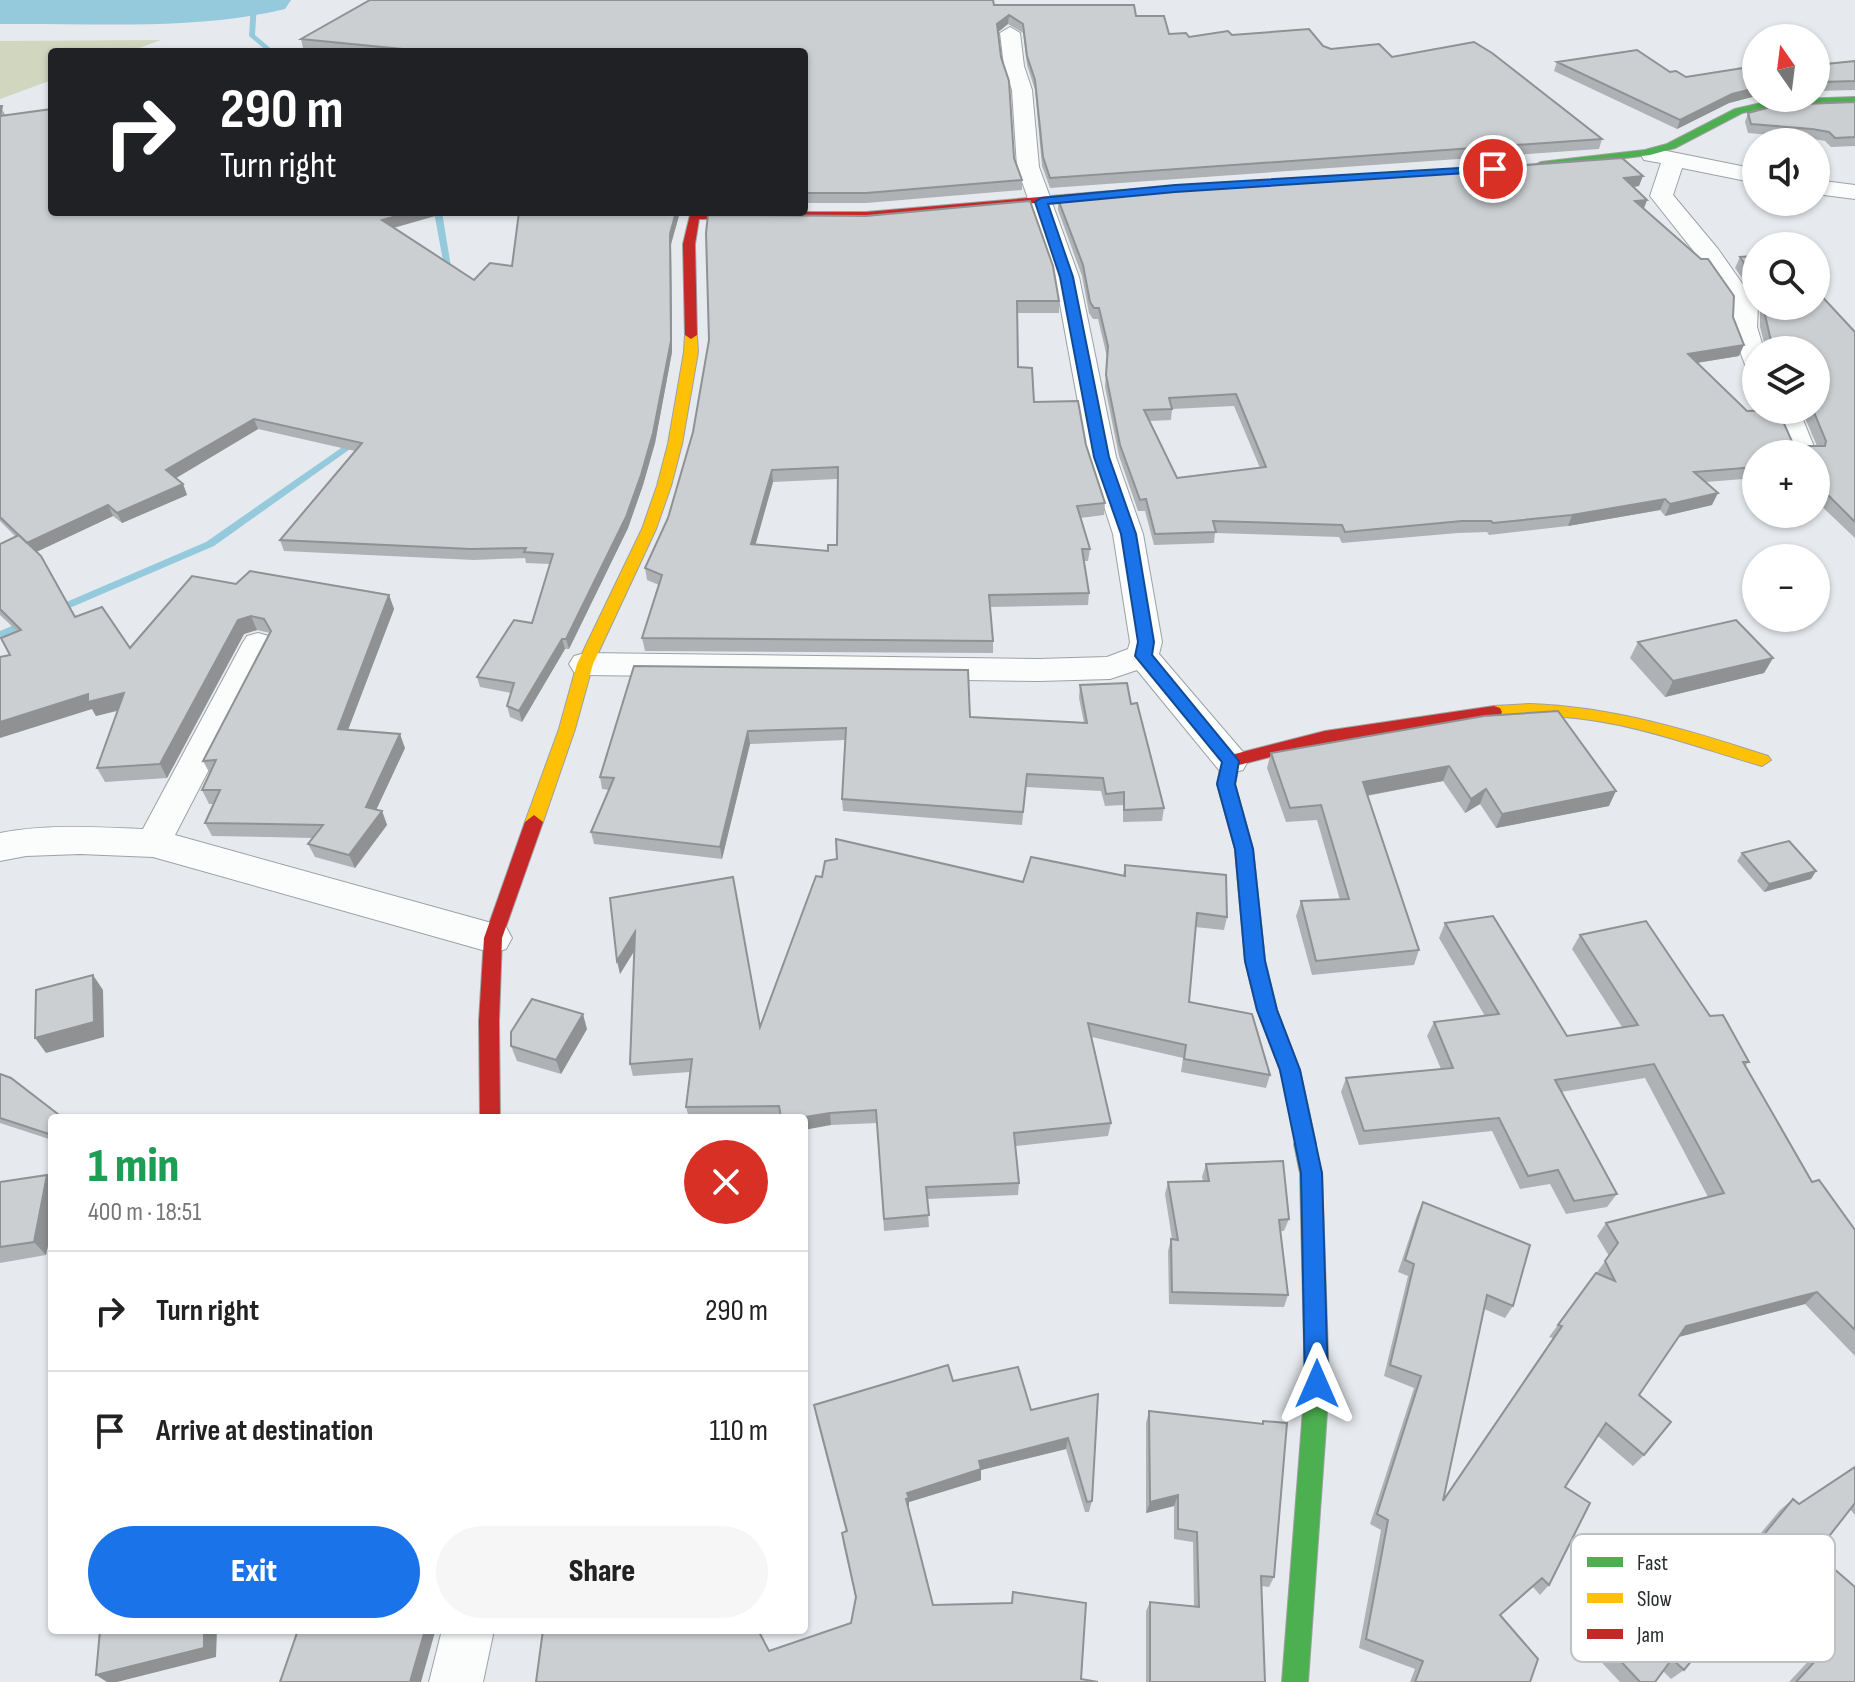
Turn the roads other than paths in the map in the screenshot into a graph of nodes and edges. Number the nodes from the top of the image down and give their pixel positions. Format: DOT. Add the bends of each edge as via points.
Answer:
graph roads {
  1 [pos="1010,33"];
  2 [pos="1855,100"];
  3 [pos="1646,153"];
  4 [pos="1673,161"];
  5 [pos="1525,167"];
  6 [pos="1742,173"];
  7 [pos="1414,174"];
  8 [pos="1830,189"];
  9 [pos="1855,192"];
  10 [pos="1041,202"];
  11 [pos="808,215"];
  12 [pos="698,216"];
  13 [pos="1747,336"];
  14 [pos="258,644"];
  15 [pos="1143,656"];
  16 [pos="585,664"];
  17 [pos="1762,760"];
  18 [pos="1231,761"];
  19 [pos="153,843"];
  20 [pos="0,847"];
  21 [pos="493,938"];
  22 [pos="490,1114"];
  23 [pos="467,1634"];
  24 [pos="456,1682"];
  25 [pos="1295,1682"];
  1 -- 10 [label="street" via="1022,90 1028,167"];
  2 -- 3 [label="street" via="1774,103 1739,111"];
  3 -- 4 [label="street"];
  3 -- 5 [label="street"];
  4 -- 6 [label="street"];
  4 -- 13 [label="street" via="1661,196 1745,306"];
  7 -- 10 [label="street"];
  8 -- 9 [label="street"];
  10 -- 11 [label="street"];
  10 -- 15 [label="street" via="1067,277 1102,457 1128,534 1146,642"];
  12 -- 16 [label="street" via="689,244 691,352 675,444 649,529"];
  14 -- 19 [label="street"];
  15 -- 16 [label="street" via="1110,668 1039,670"];
  15 -- 18 [label="street"];
  16 -- 21 [label="street"];
  17 -- 18 [label="street" via="1641,722 1573,710 1488,713 1368,730"];
  18 -- 25 [label="street" via="1226,784 1244,849 1255,961 1290,1070 1311,1173 1317,1384"];
  19 -- 20 [label="street" via="80,840"];
  19 -- 21 [label="street"];
  21 -- 22 [label="street"];
  23 -- 24 [label="street"];
}
